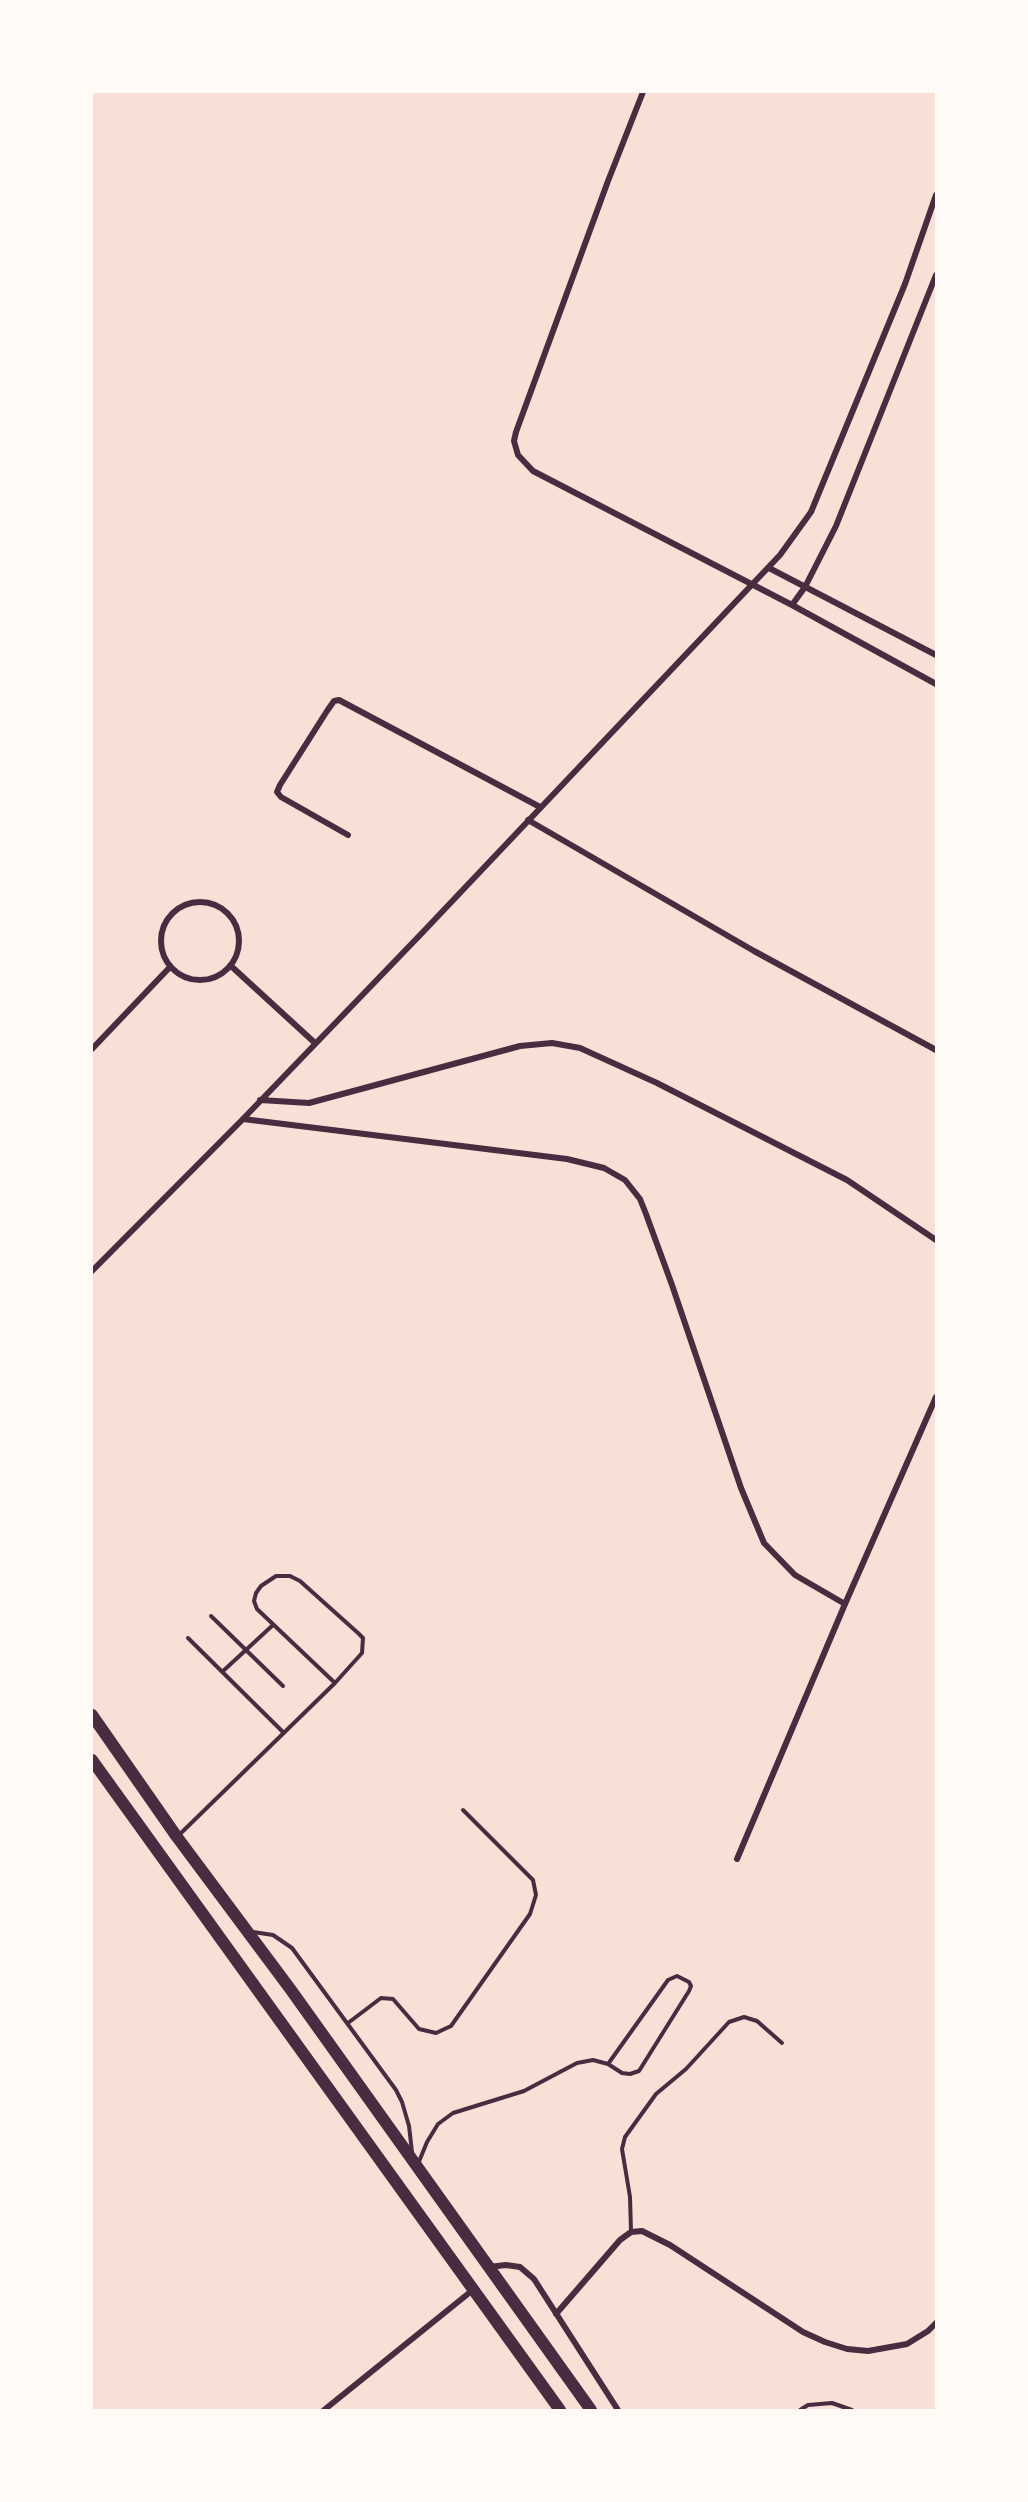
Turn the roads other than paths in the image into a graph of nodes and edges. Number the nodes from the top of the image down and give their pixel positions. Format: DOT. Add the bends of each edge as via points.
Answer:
graph roads {
  1 [pos="643,92"];
  2 [pos="936,195"];
  3 [pos="936,275"];
  4 [pos="770,568"];
  5 [pos="752,585"];
  6 [pos="805,586"];
  7 [pos="792,605"];
  8 [pos="936,655"];
  9 [pos="936,684"];
  10 [pos="540,807"];
  11 [pos="528,820"];
  12 [pos="348,835"];
  13 [pos="231,966"];
  14 [pos="170,967"];
  15 [pos="315,1042"];
  16 [pos="92,1049"];
  17 [pos="936,1050"];
  18 [pos="260,1100"];
  19 [pos="243,1119"];
  20 [pos="936,1240"];
  21 [pos="92,1271"];
  22 [pos="936,1397"];
  23 [pos="845,1604"];
  24 [pos="211,1616"];
  25 [pos="273,1625"];
  26 [pos="188,1638"];
  27 [pos="246,1650"];
  28 [pos="222,1672"];
  29 [pos="335,1683"];
  30 [pos="283,1686"];
  31 [pos="92,1715"];
  32 [pos="284,1733"];
  33 [pos="92,1760"];
  34 [pos="463,1810"];
  35 [pos="177,1837"];
  36 [pos="737,1859"];
  37 [pos="245,1931"];
  38 [pos="348,2023"];
  39 [pos="782,2043"];
  40 [pos="608,2064"];
  41 [pos="415,2164"];
  42 [pos="631,2232"];
  43 [pos="489,2267"];
  44 [pos="474,2288"];
  45 [pos="556,2314"];
  46 [pos="936,2322"];
  47 [pos="324,2410"];
  48 [pos="560,2410"];
  49 [pos="591,2410"];
  50 [pos="618,2410"];
  51 [pos="800,2410"];
  52 [pos="852,2410"];
  1 -- 5 [label="street" via="526,404 515,449 533,471"];
  2 -- 4 [label="street" via="905,284 811,512"];
  3 -- 6 [label="street" via="836,526"];
  4 -- 5 [label="street"];
  4 -- 6 [label="street"];
  5 -- 7 [label="street"];
  5 -- 10 [label="street"];
  6 -- 7 [label="street"];
  6 -- 8 [label="street"];
  7 -- 9 [label="street"];
  10 -- 11 [label="street"];
  10 -- 12 [label="street" via="339,700 327,711 277,792"];
  11 -- 15 [label="street"];
  11 -- 17 [label="street" via="754,951"];
  13 -- 14 [label="street" via="212,978 197,980"];
  13 -- 14 [label="street" via="239,944 234,922 224,910 203,902 180,907 164,924 161,946"];
  13 -- 15 [label="street"];
  14 -- 16 [label="street"];
  15 -- 18 [label="street"];
  18 -- 19 [label="street"];
  18 -- 20 [label="street" via="309,1103 520,1046 552,1043 580,1048 848,1180"];
  19 -- 21 [label="street"];
  19 -- 23 [label="street" via="567,1159 604,1167 625,1180 646,1214 741,1488 764,1543 795,1575"];
  22 -- 23 [label="street"];
  23 -- 36 [label="street"];
  24 -- 27 [label="lane"];
  25 -- 27 [label="lane"];
  25 -- 29 [label="lane"];
  25 -- 29 [label="lane" via="254,1601 261,1586 276,1575 283,1575 300,1581 358,1633 363,1638 362,1653"];
  26 -- 28 [label="lane"];
  27 -- 28 [label="lane"];
  27 -- 30 [label="lane"];
  28 -- 32 [label="lane"];
  29 -- 32 [label="lane"];
  31 -- 35 [label="main road"];
  32 -- 35 [label="lane"];
  33 -- 44 [label="main road"];
  34 -- 38 [label="lane" via="533,1881 536,1895 530,1914 451,2026 436,2033 419,2029 393,1999 381,1998"];
  35 -- 37 [label="main road"];
  37 -- 38 [label="lane" via="273,1935 288,1944"];
  37 -- 41 [label="main road"];
  38 -- 41 [label="lane" via="402,2102"];
  39 -- 42 [label="lane" via="758,2021 744,2017 729,2022 686,2069 656,2094 625,2137 622,2149"];
  40 -- 40 [label="lane" via="622,2073 639,2072 689,1991 689,1982 677,1976 668,1980"];
  40 -- 41 [label="lane" via="593,2060 578,2063 524,2091 453,2113 438,2124"];
  41 -- 43 [label="main road"];
  42 -- 45 [label="street"];
  42 -- 46 [label="street" via="651,2234 803,2332 847,2349 868,2351 907,2344"];
  43 -- 45 [label="street" via="520,2267 534,2279"];
  43 -- 49 [label="main road"];
  44 -- 47 [label="street"];
  44 -- 48 [label="main road"];
  45 -- 50 [label="street"];
  51 -- 52 [label="lane" via="808,2405 832,2403"];
}
